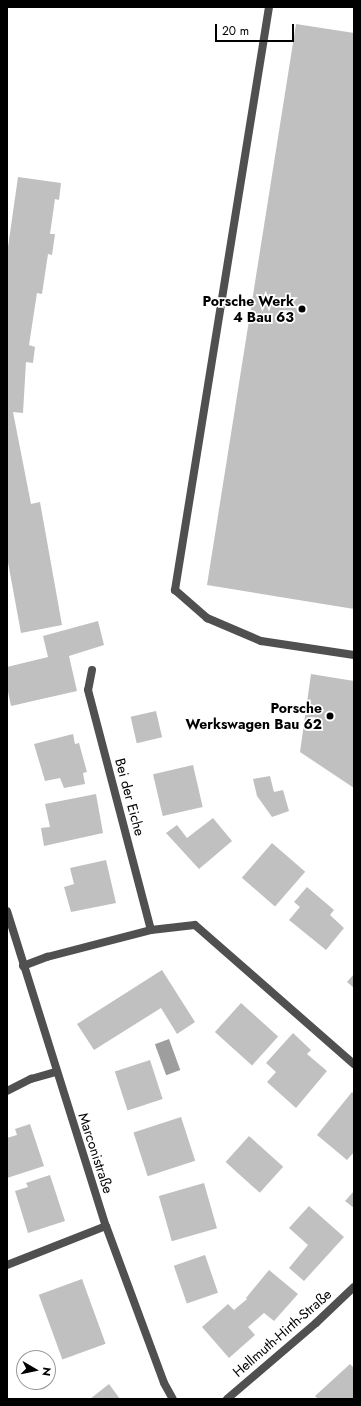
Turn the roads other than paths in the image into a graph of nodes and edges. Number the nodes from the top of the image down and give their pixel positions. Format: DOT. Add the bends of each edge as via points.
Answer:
graph roads {
  1 [pos="269,7"];
  2 [pos="354,655"];
  3 [pos="92,670"];
  4 [pos="7,911"];
  5 [pos="151,930"];
  6 [pos="23,966"];
  7 [pos="354,1064"];
  8 [pos="56,1072"];
  9 [pos="7,1090"];
  10 [pos="106,1226"];
  11 [pos="7,1265"];
  12 [pos="354,1287"];
  13 [pos="173,1399"];
  14 [pos="227,1399"];
  1 -- 2 [label="street" via="175,590 207,618 261,641"];
  3 -- 5 [label="street, Bei der Eiche" via="88,690"];
  4 -- 6 [label="street, Marconistraße"];
  5 -- 6 [label="street" via="47,957"];
  5 -- 7 [label="street" via="195,925"];
  6 -- 8 [label="street, Marconistraße"];
  8 -- 9 [label="street" via="31,1079"];
  8 -- 10 [label="street, Marconistraße"];
  10 -- 11 [label="street"];
  10 -- 13 [label="street, Marconistraße" via="164,1383"];
  12 -- 14 [label="street, Hellmuth-Hirth-Straße"];
}
